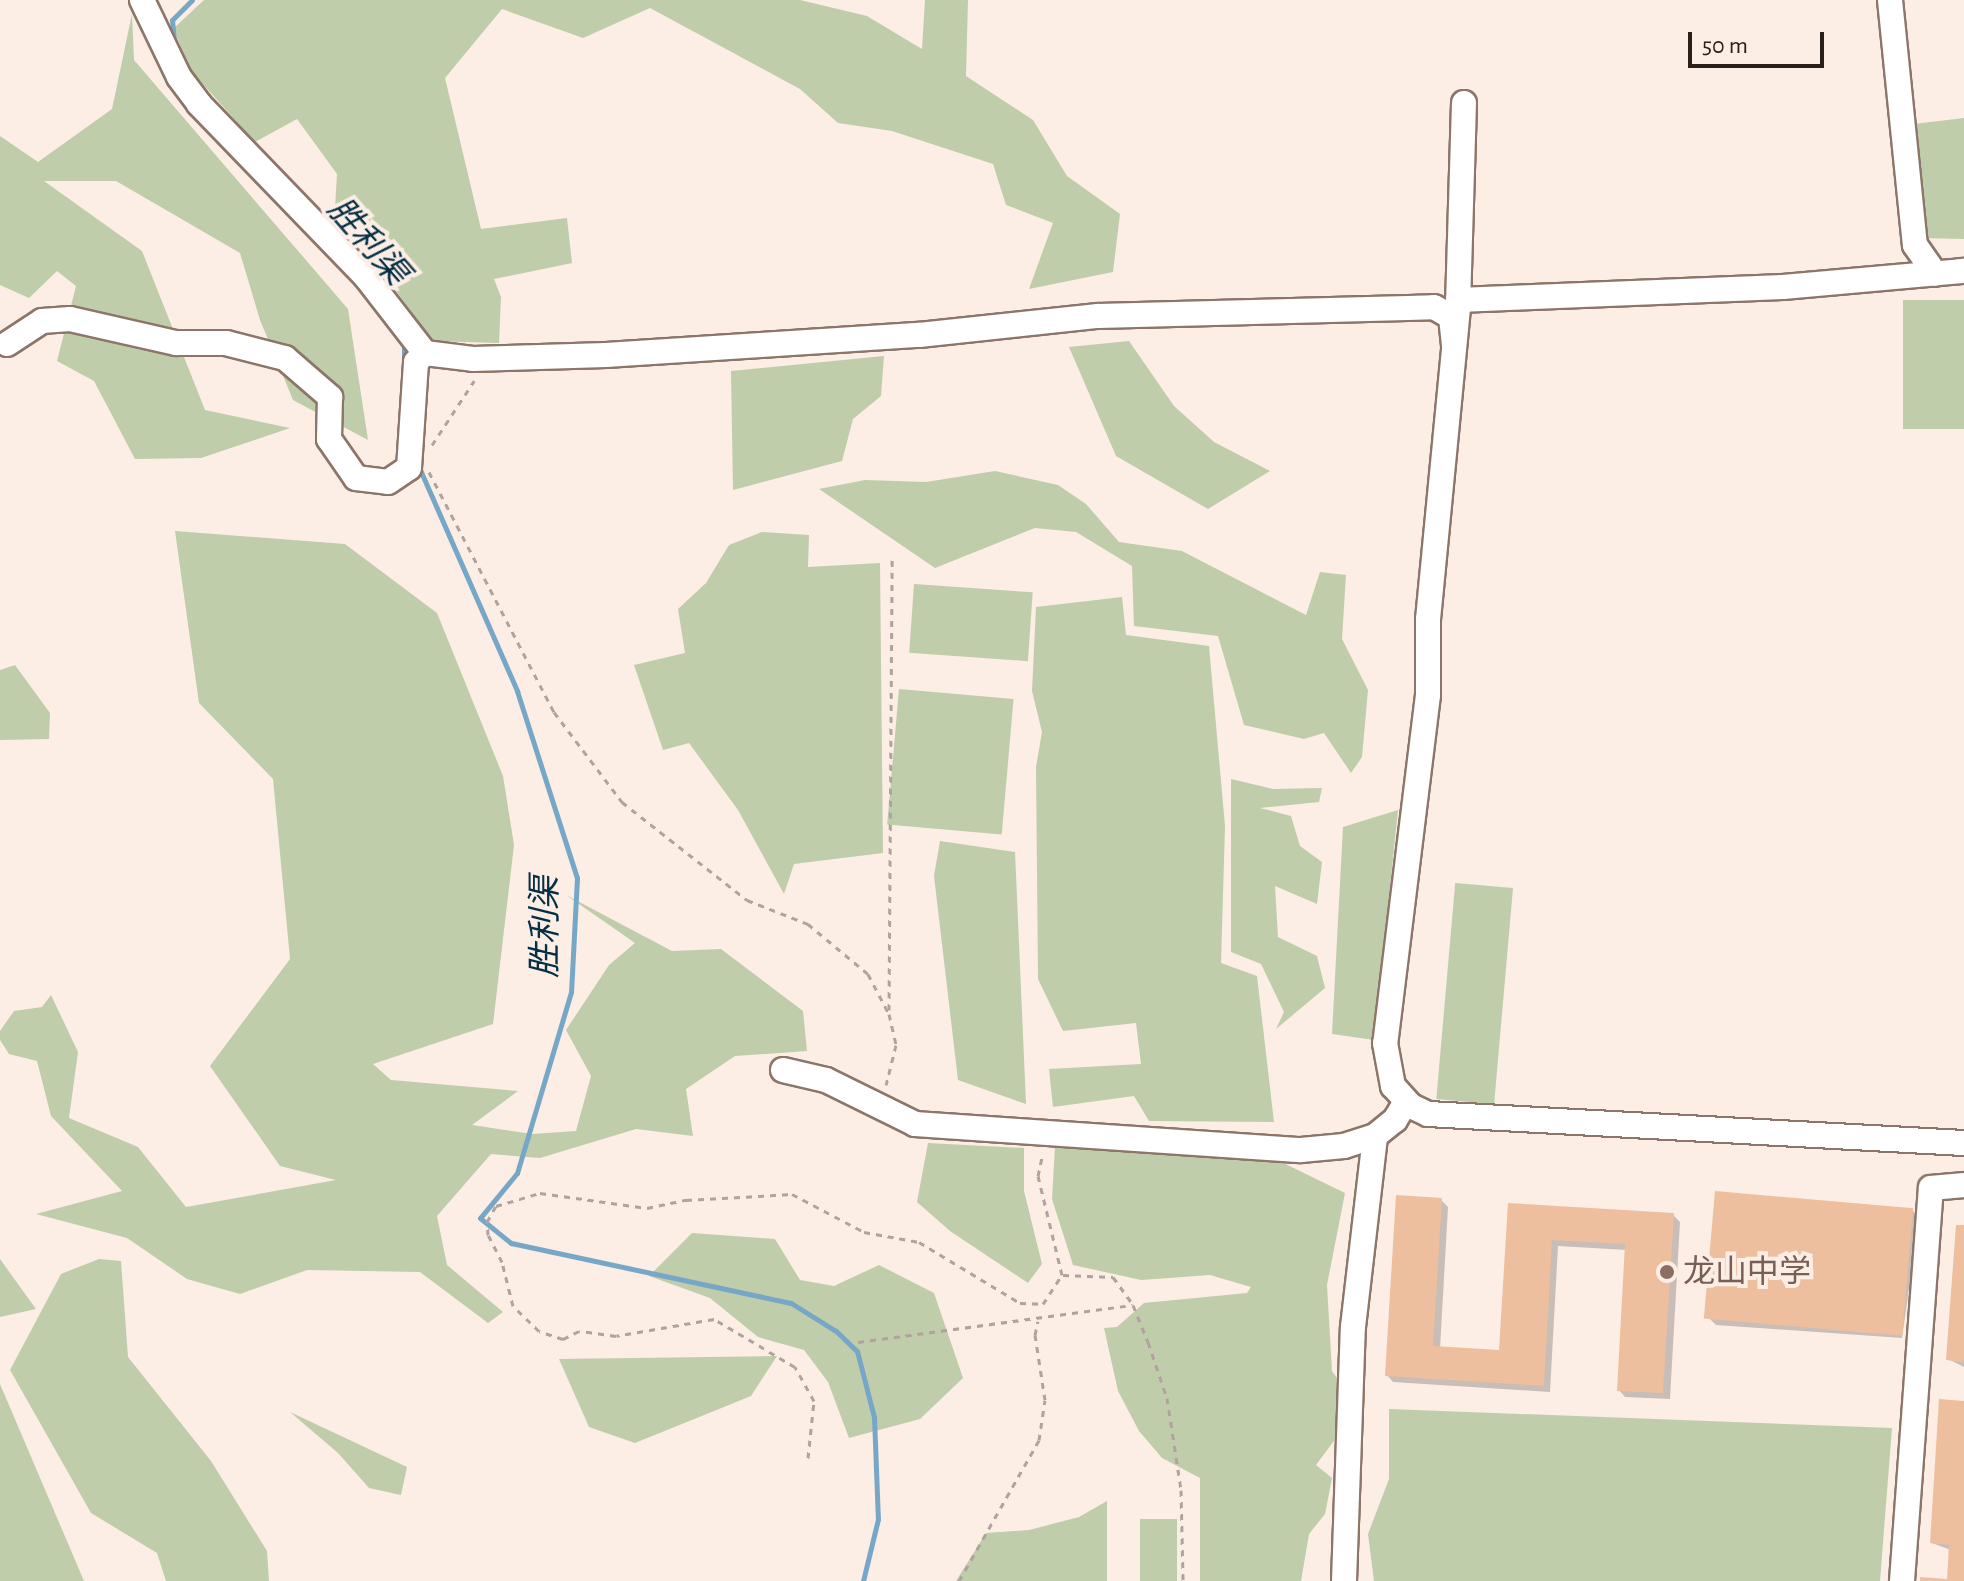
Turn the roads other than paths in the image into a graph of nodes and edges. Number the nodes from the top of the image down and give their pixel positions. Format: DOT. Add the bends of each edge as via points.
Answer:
graph roads {
  1 [pos="142,0"];
  2 [pos="1890,0"];
  3 [pos="1464,103"];
  4 [pos="1964,271"];
  5 [pos="1935,274"];
  6 [pos="1458,300"];
  7 [pos="7,344"];
  8 [pos="1454,344"];
  9 [pos="425,353"];
  10 [pos="783,1070"];
  11 [pos="1406,1102"];
  12 [pos="1375,1136"];
  13 [pos="1964,1143"];
  14 [pos="1964,1185"];
  15 [pos="1344,1581"];
  16 [pos="1902,1581"];
  1 -- 9 [label="street" via="179,77 199,104 366,277"];
  2 -- 5 [label="street" via="1915,245"];
  3 -- 6 [label="street"];
  4 -- 5 [label="street"];
  5 -- 6 [label="street" via="1783,287"];
  6 -- 8 [label="street"];
  7 -- 9 [label="street" via="42,321 70,319 176,343 226,343 285,358 330,397 329,439 356,478 388,482 419,453 416,362"];
  8 -- 9 [label="street" via="1451,317 1434,307 1098,316 919,335 493,358"];
  8 -- 11 [label="street" via="1428,619 1428,695 1385,1043 1393,1086"];
  10 -- 12 [label="street" via="815,1076 915,1124 1301,1150 1344,1146"];
  11 -- 12 [label="street"];
  11 -- 13 [label="street" via="1428,1114 1461,1117"];
  12 -- 15 [label="street" via="1353,1327"];
  14 -- 16 [label="street" via="1931,1188"];
}
